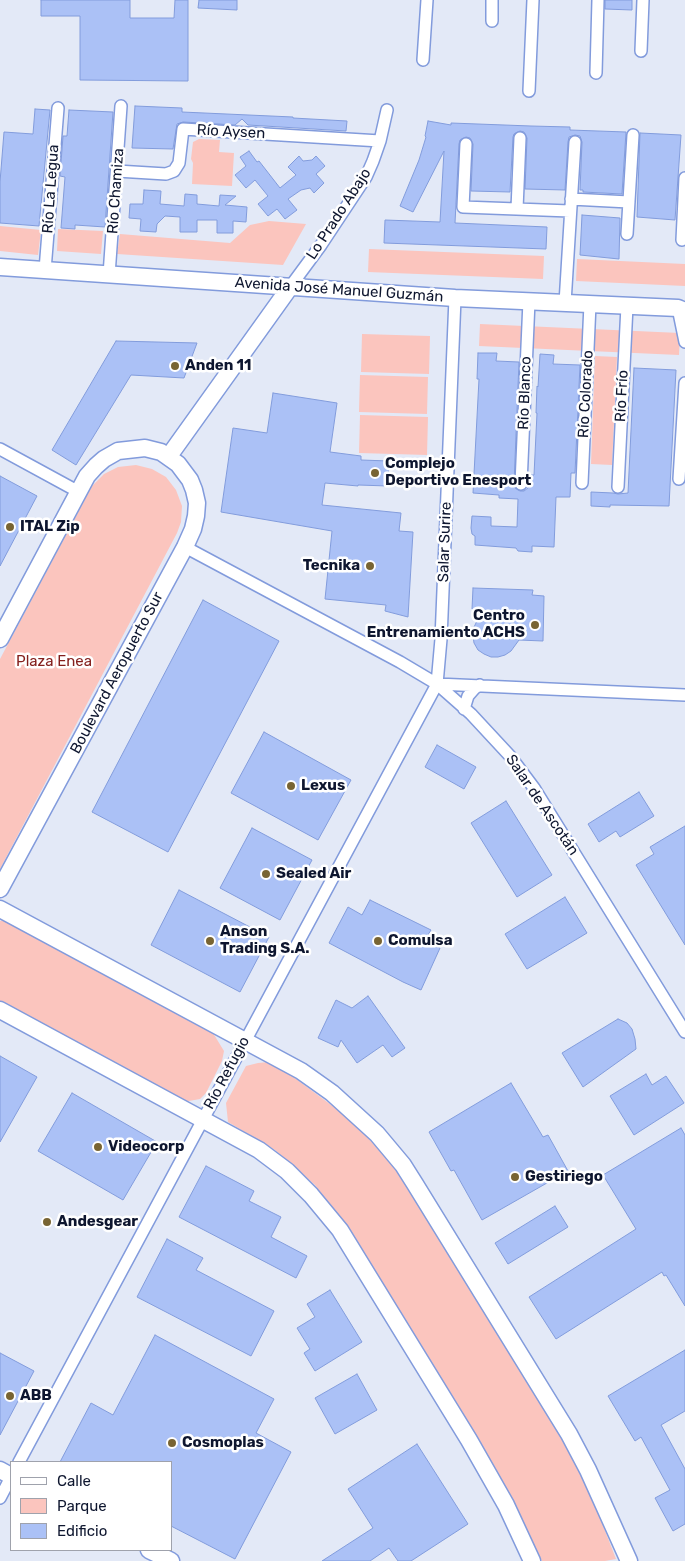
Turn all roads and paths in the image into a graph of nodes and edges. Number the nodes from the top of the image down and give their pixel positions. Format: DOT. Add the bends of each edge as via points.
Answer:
graph roads {
  1 [pos="427,0"];
  2 [pos="492,0"];
  3 [pos="533,0"];
  4 [pos="598,0"];
  5 [pos="642,0"];
  6 [pos="492,21"];
  7 [pos="641,51"];
  8 [pos="423,60"];
  9 [pos="596,74"];
  10 [pos="529,91"];
  11 [pos="121,106"];
  12 [pos="58,108"];
  13 [pos="387,110"];
  14 [pos="633,135"];
  15 [pos="520,138"];
  16 [pos="380,141"];
  17 [pos="575,142"];
  18 [pos="466,144"];
  19 [pos="117,171"];
  20 [pos="685,178"];
  21 [pos="629,202"];
  22 [pos="571,205"];
  23 [pos="685,205"];
  24 [pos="517,208"];
  25 [pos="627,234"];
  26 [pos="682,240"];
  27 [pos="0,267"];
  28 [pos="45,270"];
  29 [pos="109,275"];
  30 [pos="290,287"];
  31 [pos="455,298"];
  32 [pos="529,301"];
  33 [pos="565,303"];
  34 [pos="590,304"];
  35 [pos="627,306"];
  36 [pos="683,308"];
  37 [pos="685,342"];
  38 [pos="685,383"];
  39 [pos="0,449"];
  40 [pos="169,456"];
  41 [pos="679,479"];
  42 [pos="582,483"];
  43 [pos="521,484"];
  44 [pos="618,487"];
  45 [pos="79,492"];
  46 [pos="185,547"];
  47 [pos="0,639"];
  48 [pos="437,684"];
  49 [pos="480,685"];
  50 [pos="685,695"];
  51 [pos="464,709"];
  52 [pos="0,889"];
  53 [pos="0,909"];
  54 [pos="0,1010"];
  55 [pos="685,1032"];
  56 [pos="245,1040"];
  57 [pos="202,1119"];
  58 [pos="20,1461"];
  59 [pos="10,1479"];
  60 [pos="0,1498"];
  61 [pos="151,1551"];
  62 [pos="170,1561"];
  63 [pos="532,1561"];
  64 [pos="629,1561"];
  1 -- 8 [label="street"];
  2 -- 6 [label="street"];
  3 -- 10 [label="street"];
  4 -- 9 [label="street"];
  5 -- 7 [label="street"];
  11 -- 19 [label="street, Río Chamiza"];
  12 -- 28 [label="street, Río La Legua"];
  13 -- 16 [label="street, Lo Prado Abajo"];
  14 -- 21 [label="street"];
  15 -- 24 [label="street"];
  16 -- 19 [label="street, Río Aysen" via="183,129 179,163 174,171 166,174"];
  16 -- 30 [label="street, Lo Prado Abajo" via="374,161 355,195"];
  17 -- 22 [label="street"];
  18 -- 24 [label="street" via="463,208"];
  19 -- 29 [label="street, Río Chamiza"];
  20 -- 23 [label="street"];
  21 -- 22 [label="street"];
  21 -- 25 [label="street"];
  22 -- 24 [label="street"];
  22 -- 33 [label="street"];
  23 -- 26 [label="street"];
  27 -- 28 [label="street, Avenida José Manuel Guzmán"];
  28 -- 29 [label="street, Avenida José Manuel Guzmán"];
  29 -- 30 [label="street, Avenida José Manuel Guzmán"];
  30 -- 31 [label="street, Avenida José Manuel Guzmán"];
  30 -- 40 [label="street, Lo Prado Abajo"];
  31 -- 32 [label="street, Avenida José Manuel Guzmán"];
  31 -- 48 [label="street, Salar Surire"];
  32 -- 33 [label="street, Avenida José Manuel Guzmán"];
  32 -- 43 [label="street, Río Blanco"];
  33 -- 34 [label="street, Avenida José Manuel Guzmán"];
  34 -- 35 [label="street, Avenida José Manuel Guzmán"];
  34 -- 42 [label="street, Río Colorado"];
  35 -- 36 [label="street, Avenida José Manuel Guzmán"];
  35 -- 44 [label="street, Río Frío"];
  36 -- 37 [label="street"];
  38 -- 41 [label="street"];
  39 -- 45 [label="street"];
  40 -- 45 [label="street" via="145,448 118,451 96,466"];
  40 -- 46 [label="street, Boulevard Aeropuerto Sur" via="190,480 197,503 193,530"];
  45 -- 47 [label="street"];
  46 -- 48 [label="street, Salar de Ascotán"];
  46 -- 52 [label="street, Boulevard Aeropuerto Sur"];
  48 -- 49 [label="street"];
  48 -- 51 [label="street, Salar de Ascotán"];
  48 -- 56 [label="street, Río Refugio"];
  49 -- 50 [label="street"];
  49 -- 51 [label="street" via="468,696"];
  51 -- 55 [label="street, Salar de Ascotán" via="495,739 528,780"];
  53 -- 56 [label="street"];
  54 -- 57 [label="street"];
  56 -- 57 [label="street, Río Refugio"];
  56 -- 64 [label="street" via="301,1071 332,1093 377,1134 403,1165 569,1434"];
  57 -- 58 [label="street, Río Refugio"];
  57 -- 63 [label="street" via="275,1161 332,1219 469,1440 510,1512"];
  59 -- 60 [label="street"];
  61 -- 62 [label="street"];
}
